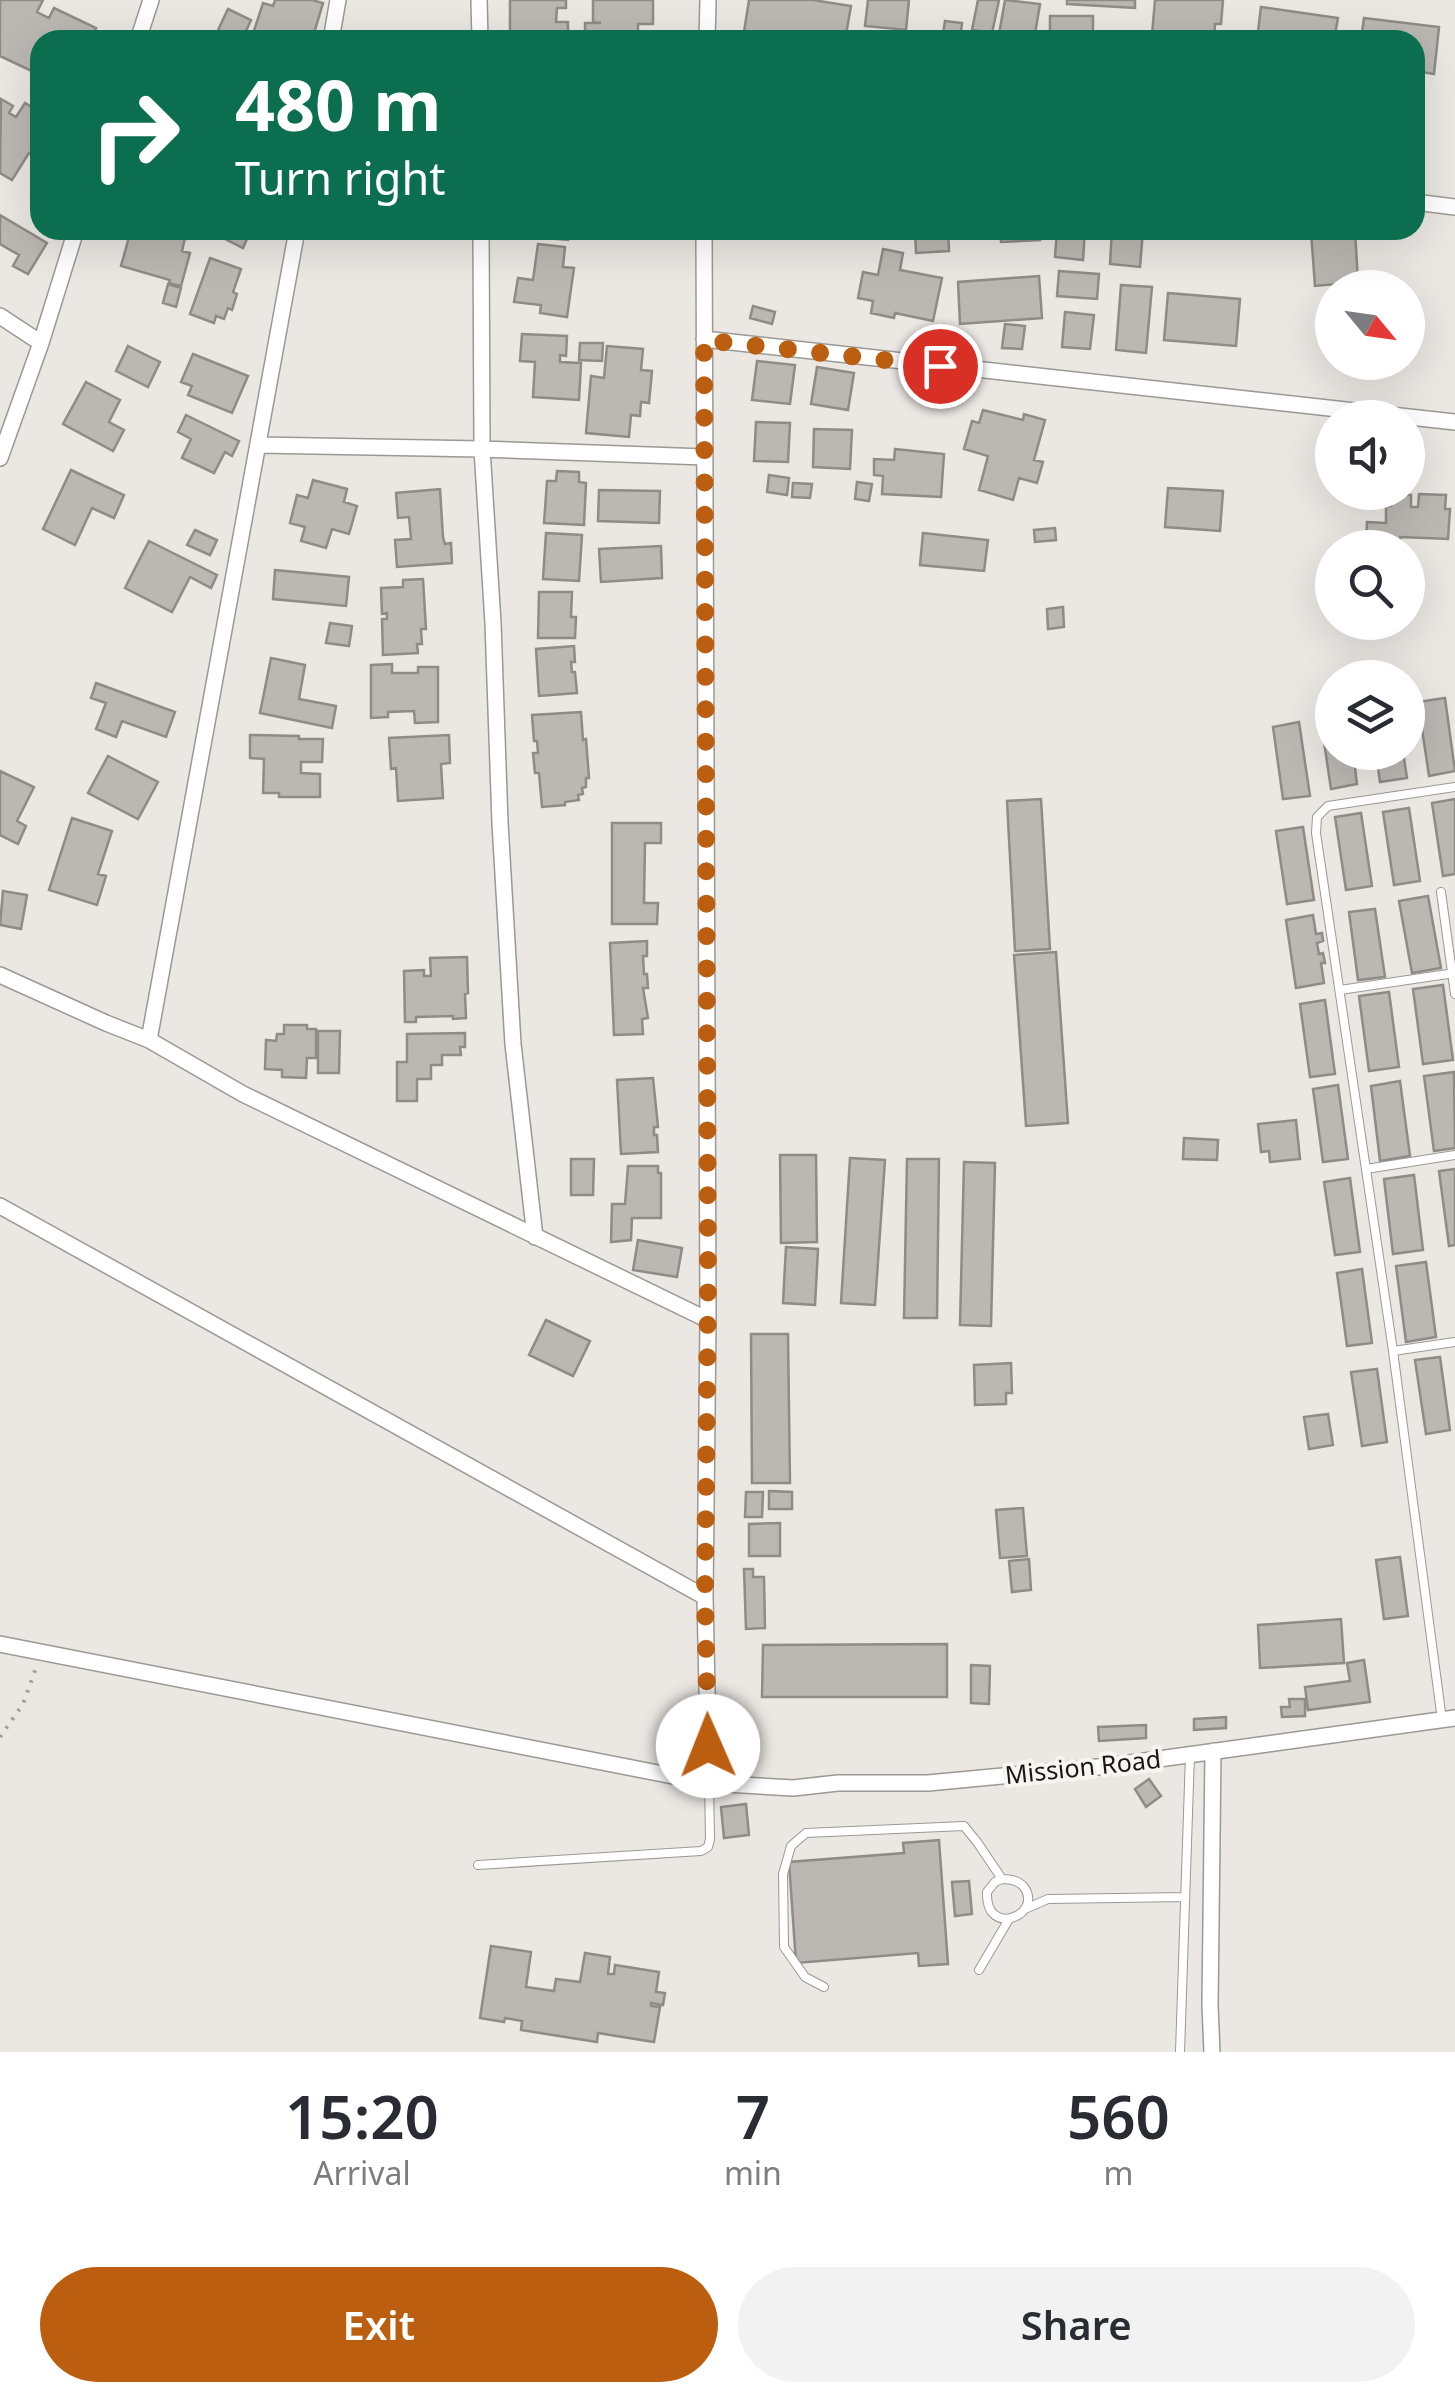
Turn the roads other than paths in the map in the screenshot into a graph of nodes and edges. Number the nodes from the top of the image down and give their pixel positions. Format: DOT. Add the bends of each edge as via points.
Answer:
graph roads {
  1 [pos="151,0"];
  2 [pos="338,0"];
  3 [pos="479,0"];
  4 [pos="708,0"];
  5 [pos="141,30"];
  6 [pos="333,30"];
  7 [pos="480,30"];
  8 [pos="707,30"];
  9 [pos="1425,203"];
  10 [pos="1455,207"];
  11 [pos="73,240"];
  12 [pos="294,240"];
  13 [pos="481,240"];
  14 [pos="704,240"];
  15 [pos="0,316"];
  16 [pos="704,340"];
  17 [pos="41,343"];
  18 [pos="1455,422"];
  19 [pos="258,445"];
  20 [pos="482,449"];
  21 [pos="705,457"];
  22 [pos="0,458"];
  23 [pos="1455,787"];
  24 [pos="1441,892"];
  25 [pos="1454,973"];
  26 [pos="0,974"];
  27 [pos="1340,990"];
  28 [pos="1455,994"];
  29 [pos="149,1040"];
  30 [pos="1455,1155"];
  31 [pos="1366,1168"];
  32 [pos="0,1206"];
  33 [pos="536,1237"];
  34 [pos="708,1320"];
  35 [pos="1455,1342"];
  36 [pos="1393,1351"];
  37 [pos="705,1596"];
  38 [pos="0,1644"];
  39 [pos="1448,1719"];
  40 [pos="1213,1752"];
  41 [pos="1190,1754"];
  42 [pos="709,1783"];
  43 [pos="478,1865"];
  44 [pos="1002,1879"];
  45 [pos="1025,1889"];
  46 [pos="1185,1897"];
  47 [pos="1048,1899"];
  48 [pos="1025,1909"];
  49 [pos="1009,1919"];
  50 [pos="979,1970"];
  51 [pos="824,1987"];
  52 [pos="1180,2052"];
  53 [pos="1212,2052"];
  1 -- 5 [label="street"];
  2 -- 6 [label="street"];
  3 -- 7 [label="street"];
  4 -- 8 [label="street"];
  9 -- 10 [label="street"];
  11 -- 17 [label="street"];
  12 -- 19 [label="street"];
  13 -- 20 [label="street"];
  14 -- 16 [label="street"];
  15 -- 17 [label="street"];
  16 -- 18 [label="street"];
  16 -- 21 [label="street"];
  17 -- 22 [label="street"];
  19 -- 20 [label="street"];
  19 -- 29 [label="street"];
  20 -- 21 [label="street"];
  20 -- 33 [label="street" via="513,1044"];
  21 -- 34 [label="street"];
  23 -- 27 [label="lane" via="1328,806 1317,817"];
  24 -- 25 [label="lane"];
  25 -- 27 [label="lane"];
  25 -- 28 [label="lane"];
  26 -- 29 [label="street"];
  27 -- 31 [label="lane"];
  29 -- 33 [label="street" via="243,1094"];
  30 -- 31 [label="lane"];
  31 -- 36 [label="lane"];
  32 -- 37 [label="street"];
  33 -- 34 [label="street"];
  34 -- 37 [label="street"];
  35 -- 36 [label="lane"];
  36 -- 39 [label="lane"];
  37 -- 42 [label="street"];
  38 -- 42 [label="street, Mission Road"];
  39 -- 40 [label="street, Mission Road"];
  40 -- 41 [label="street, Mission Road"];
  40 -- 53 [label="street"];
  41 -- 42 [label="street, Mission Road" via="928,1783"];
  41 -- 46 [label="lane"];
  42 -- 43 [label="lane" via="710,1839 700,1851"];
  44 -- 45 [label="lane"];
  44 -- 49 [label="lane" via="986,1899 996,1916"];
  44 -- 51 [label="lane" via="964,1826 806,1834 791,1846 783,1874 784,1946 805,1977"];
  45 -- 47 [label="lane"];
  45 -- 48 [label="lane"];
  46 -- 47 [label="lane"];
  46 -- 52 [label="lane"];
  47 -- 48 [label="lane"];
  48 -- 49 [label="lane"];
  49 -- 50 [label="lane"];
}
